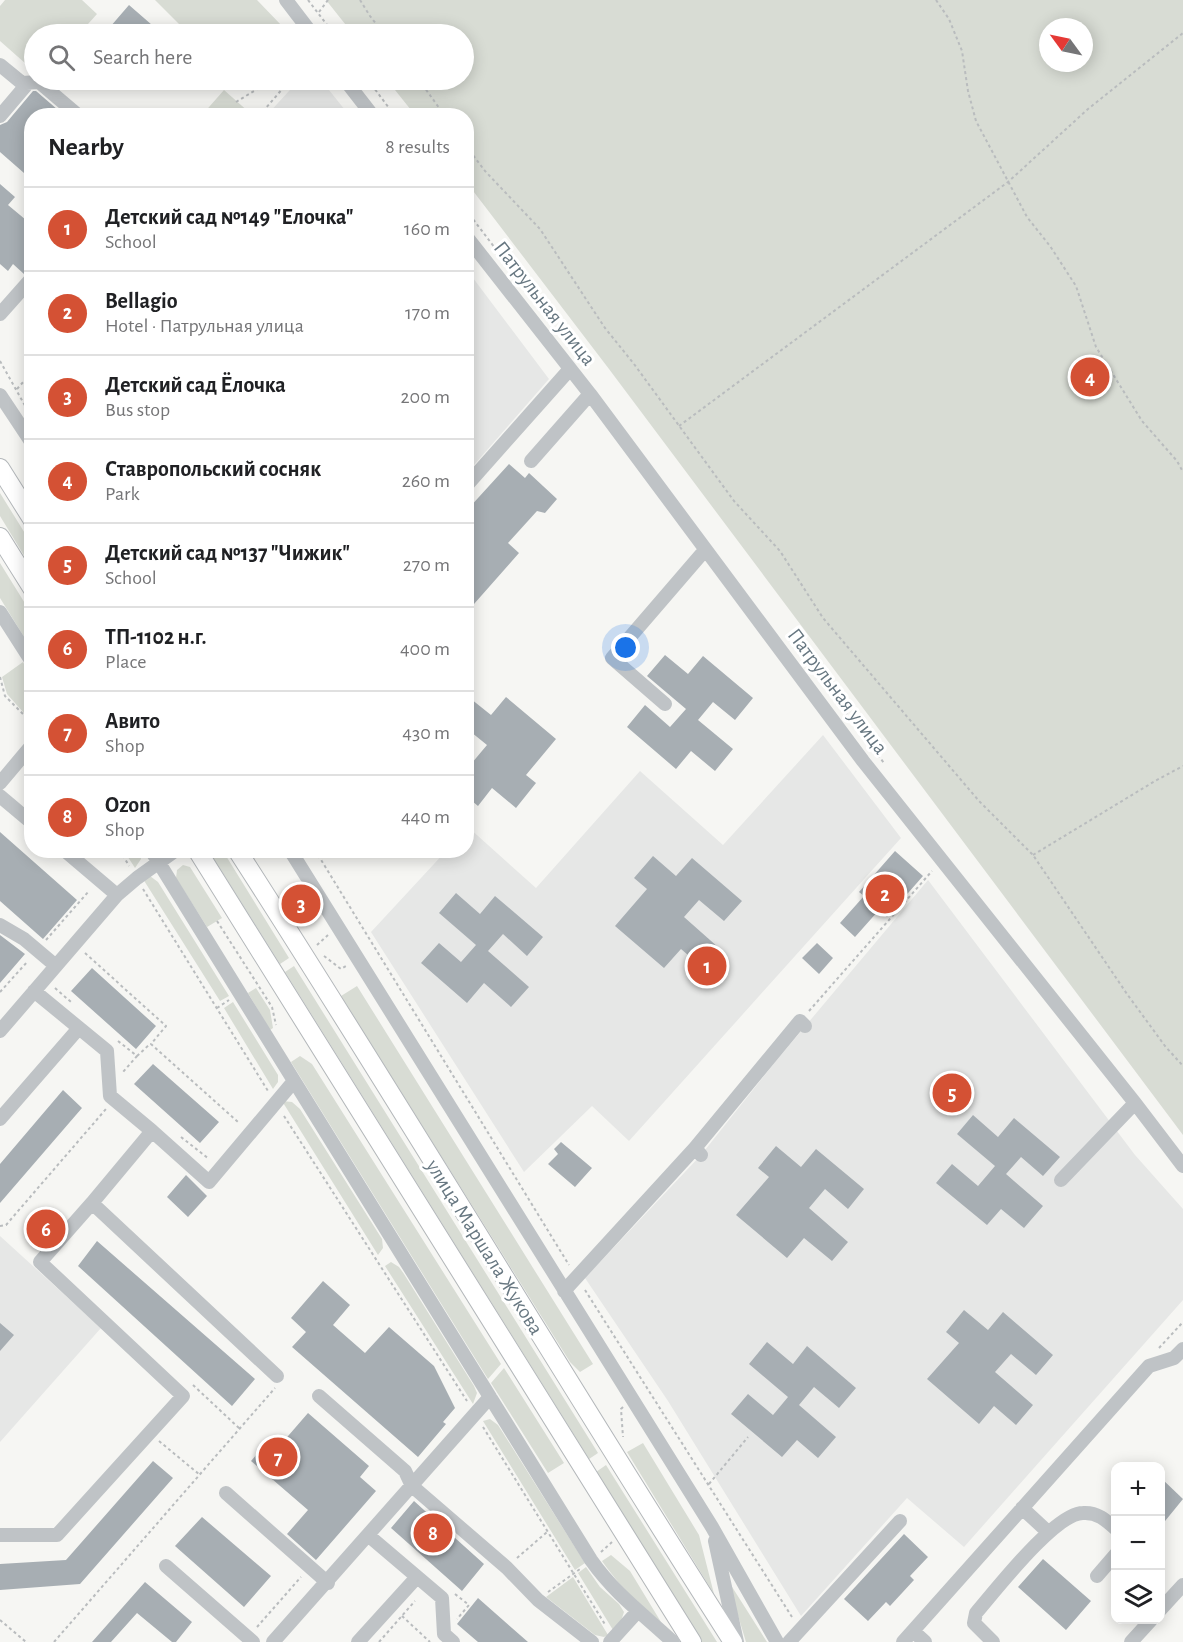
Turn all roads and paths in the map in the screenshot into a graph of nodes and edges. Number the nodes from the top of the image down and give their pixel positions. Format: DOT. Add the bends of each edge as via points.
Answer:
graph roads {
  1 [pos="286,0"];
  2 [pos="308,0"];
  3 [pos="328,0"];
  4 [pos="360,0"];
  5 [pos="936,0"];
  6 [pos="318,13"];
  7 [pos="305,24"];
  8 [pos="313,24"];
  9 [pos="325,24"];
  10 [pos="376,24"];
  11 [pos="1183,33"];
  12 [pos="0,65"];
  13 [pos="24,83"];
  14 [pos="24,88"];
  15 [pos="48,90"];
  16 [pos="256,90"];
  17 [pos="281,90"];
  18 [pos="353,90"];
  19 [pos="376,90"];
  20 [pos="426,90"];
  21 [pos="236,102"];
  22 [pos="70,108"];
  23 [pos="266,108"];
  24 [pos="367,108"];
  25 [pos="389,108"];
  26 [pos="439,108"];
  27 [pos="0,116"];
  28 [pos="474,157"];
  29 [pos="1008,182"];
  30 [pos="474,221"];
  31 [pos="474,246"];
  32 [pos="517,277"];
  33 [pos="24,288"];
  34 [pos="0,314"];
  35 [pos="0,361"];
  36 [pos="570,369"];
  37 [pos="24,381"];
  38 [pos="17,389"];
  39 [pos="590,394"];
  40 [pos="0,395"];
  41 [pos="24,402"];
  42 [pos="679,426"];
  43 [pos="24,431"];
  44 [pos="531,461"];
  45 [pos="0,468"];
  46 [pos="1183,472"];
  47 [pos="474,477"];
  48 [pos="24,506"];
  49 [pos="0,537"];
  50 [pos="705,550"];
  51 [pos="24,575"];
  52 [pos="0,612"];
  53 [pos="24,650"];
  54 [pos="0,676"];
  55 [pos="664,704"];
  56 [pos="840,705"];
  57 [pos="24,715"];
  58 [pos="24,754"];
  59 [pos="883,763"];
  60 [pos="1183,766"];
  61 [pos="0,783"];
  62 [pos="0,796"];
  63 [pos="24,816"];
  64 [pos="1033,855"];
  65 [pos="73,858"];
  66 [pos="125,858"];
  67 [pos="154,858"];
  68 [pos="156,858"];
  69 [pos="202,858"];
  70 [pos="242,858"];
  71 [pos="295,858"];
  72 [pos="320,858"];
  73 [pos="943,862"];
  74 [pos="137,878"];
  75 [pos="99,880"];
  76 [pos="117,895"];
  77 [pos="217,921"];
  78 [pos="0,925"];
  79 [pos="37,950"];
  80 [pos="80,950"];
  81 [pos="56,966"];
  82 [pos="34,991"];
  83 [pos="0,992"];
  84 [pos="802,1023"];
  85 [pos="276,1025"];
  86 [pos="79,1028"];
  87 [pos="0,1031"];
  88 [pos="112,1036"];
  89 [pos="151,1044"];
  90 [pos="136,1056"];
  91 [pos="1183,1066"];
  92 [pos="122,1072"];
  93 [pos="294,1081"];
  94 [pos="115,1099"];
  95 [pos="275,1102"];
  96 [pos="1136,1102"];
  97 [pos="0,1119"];
  98 [pos="152,1131"];
  99 [pos="174,1131"];
  100 [pos="233,1131"];
  101 [pos="214,1152"];
  102 [pos="1183,1166"];
  103 [pos="1061,1180"];
  104 [pos="92,1203"];
  105 [pos="0,1226"];
  106 [pos="577,1278"];
  107 [pos="564,1291"];
  108 [pos="1183,1349"];
  109 [pos="277,1380"];
  110 [pos="189,1382"];
  111 [pos="319,1396"];
  112 [pos="490,1397"];
  113 [pos="475,1414"];
  114 [pos="240,1430"];
  115 [pos="748,1437"];
  116 [pos="709,1484"];
  117 [pos="412,1486"];
  118 [pos="226,1493"];
  119 [pos="1022,1508"];
  120 [pos="900,1521"];
  121 [pos="1111,1525"];
  122 [pos="712,1527"];
  123 [pos="548,1532"];
  124 [pos="1048,1532"];
  125 [pos="0,1535"];
  126 [pos="369,1536"];
  127 [pos="613,1541"];
  128 [pos="591,1560"];
  129 [pos="1111,1560"];
  130 [pos="166,1566"];
  131 [pos="507,1568"];
  132 [pos="315,1572"];
  133 [pos="573,1573"];
  134 [pos="1097,1576"];
  135 [pos="417,1577"];
  136 [pos="327,1583"];
  137 [pos="1183,1585"];
  138 [pos="428,1587"];
  139 [pos="453,1591"];
  140 [pos="538,1600"];
  141 [pos="1165,1605"];
  142 [pos="638,1611"];
  143 [pos="402,1616"];
  144 [pos="456,1619"];
  145 [pos="0,1620"];
  146 [pos="1147,1624"];
  147 [pos="800,1629"];
  148 [pos="913,1631"];
  149 [pos="658,1636"];
  150 [pos="250,1640"];
  151 [pos="612,1640"];
  152 [pos="26,1642"];
  153 [pos="54,1642"];
  154 [pos="273,1642"];
  155 [pos="358,1642"];
  156 [pos="379,1642"];
  157 [pos="430,1642"];
  158 [pos="453,1642"];
  159 [pos="592,1642"];
  160 [pos="673,1642"];
  161 [pos="692,1642"];
  162 [pos="735,1642"];
  163 [pos="777,1642"];
  164 [pos="789,1642"];
  165 [pos="903,1642"];
  166 [pos="925,1642"];
  167 [pos="993,1642"];
  168 [pos="1131,1642"];
  1 -- 7 [label="street"];
  2 -- 6 [label="path"];
  3 -- 6 [label="path"];
  4 -- 10 [label="path"];
  5 -- 29 [label="path" via="962,51 976,121"];
  6 -- 8 [label="path"];
  6 -- 9 [label="path"];
  11 -- 29 [label="path" via="1088,109"];
  12 -- 13 [label="street"];
  14 -- 27 [label="street"];
  15 -- 22 [label="street"];
  16 -- 21 [label="path"];
  17 -- 23 [label="path"];
  18 -- 24 [label="street"];
  19 -- 25 [label="path"];
  20 -- 26 [label="path"];
  28 -- 42 [label="path" via="540,229 605,328"];
  29 -- 42 [label="path"];
  29 -- 46 [label="path" via="1027,217 1076,286 1096,347 1142,420"];
  30 -- 32 [label="path"];
  31 -- 36 [label="street, Патрульная улица"];
  33 -- 34 [label="street"];
  35 -- 38 [label="path"];
  36 -- 39 [label="street, Патрульная улица"];
  36 -- 47 [label="street"];
  37 -- 38 [label="path"];
  38 -- 41 [label="path"];
  39 -- 44 [label="street"];
  39 -- 50 [label="street, Патрульная улица"];
  40 -- 43 [label="street"];
  42 -- 64 [label="path" via="734,501 780,551 823,618 979,801"];
  45 -- 48 [label="main road"];
  49 -- 51 [label="main road"];
  50 -- 55 [label="street" via="612,658"];
  50 -- 73 [label="street, Патрульная улица"];
  52 -- 53 [label="street"];
  54 -- 57 [label="path" via="5,696"];
  56 -- 59 [label="path"];
  58 -- 61 [label="street"];
  60 -- 64 [label="path"];
  62 -- 63 [label="street"];
  64 -- 91 [label="path" via="1127,994"];
  65 -- 75 [label="street"];
  66 -- 74 [label="path"];
  67 -- 74 [label="street"];
  68 -- 93 [label="street"];
  69 -- 161 [label="main road, улица Маршала Жукова"];
  70 -- 162 [label="main road, улица Маршала Жукова" via="622,1469"];
  71 -- 107 [label="street"];
  72 -- 106 [label="path"];
  73 -- 84 [label="path" via="928,873"];
  73 -- 96 [label="street, Патрульная улица"];
  74 -- 76 [label="street"];
  74 -- 95 [label="path"];
  75 -- 76 [label="street"];
  75 -- 79 [label="path"];
  76 -- 81 [label="street"];
  77 -- 85 [label="path" via="272,1007"];
  78 -- 79 [label="street"];
  79 -- 81 [label="street"];
  79 -- 83 [label="path"];
  80 -- 89 [label="path" via="166,1026"];
  81 -- 82 [label="street"];
  82 -- 86 [label="street"];
  82 -- 87 [label="street"];
  84 -- 106 [label="street" via="698,1152"];
  86 -- 94 [label="street" via="107,1051 110,1096"];
  86 -- 97 [label="street"];
  88 -- 90 [label="path"];
  89 -- 90 [label="path"];
  89 -- 100 [label="path" via="240,1124"];
  90 -- 92 [label="path"];
  93 -- 95 [label="street"];
  93 -- 112 [label="street"];
  94 -- 98 [label="street"];
  94 -- 105 [label="path" via="6,1226"];
  95 -- 98 [label="street" via="209,1182"];
  95 -- 113 [label="path"];
  96 -- 102 [label="street, Патрульная улица"];
  96 -- 103 [label="street"];
  98 -- 104 [label="street"];
  99 -- 101 [label="path" via="208,1160"];
  104 -- 109 [label="street"];
  104 -- 125 [label="street" via="40,1262 183,1396 57,1535"];
  106 -- 107 [label="street"];
  106 -- 116 [label="path"];
  107 -- 122 [label="street"];
  108 -- 119 [label="street" via="1174,1358 1149,1366"];
  109 -- 114 [label="path"];
  110 -- 114 [label="path"];
  111 -- 117 [label="street" via="405,1471"];
  112 -- 113 [label="street"];
  112 -- 128 [label="street"];
  113 -- 117 [label="street"];
  113 -- 123 [label="path"];
  114 -- 153 [label="path"];
  115 -- 116 [label="path"];
  116 -- 147 [label="path"];
  117 -- 126 [label="street"];
  117 -- 131 [label="street"];
  118 -- 132 [label="street"];
  119 -- 124 [label="street"];
  119 -- 148 [label="street"];
  120 -- 147 [label="street"];
  121 -- 124 [label="street" via="1083,1513 1067,1516"];
  122 -- 162 [label="street"];
  122 -- 163 [label="street"];
  123 -- 131 [label="path"];
  123 -- 133 [label="path"];
  124 -- 167 [label="street" via="976,1613 976,1627"];
  126 -- 135 [label="street"];
  126 -- 136 [label="street"];
  127 -- 128 [label="path"];
  128 -- 133 [label="path"];
  128 -- 142 [label="street" via="607,1582"];
  129 -- 134 [label="street"];
  130 -- 150 [label="street"];
  131 -- 140 [label="street"];
  132 -- 136 [label="street"];
  132 -- 150 [label="path" via="303,1575"];
  133 -- 140 [label="path"];
  133 -- 151 [label="path"];
  135 -- 138 [label="street"];
  135 -- 155 [label="street"];
  136 -- 154 [label="street"];
  137 -- 141 [label="street"];
  138 -- 143 [label="path"];
  138 -- 158 [label="street" via="442,1598 444,1634"];
  139 -- 144 [label="path" via="469,1605"];
  140 -- 159 [label="street"];
  142 -- 149 [label="street"];
  142 -- 151 [label="street"];
  143 -- 156 [label="path"];
  143 -- 157 [label="path"];
  145 -- 152 [label="path"];
  146 -- 168 [label="street"];
  147 -- 164 [label="street"];
  148 -- 165 [label="street"];
  148 -- 166 [label="street"];
  149 -- 160 [label="street"];
}
